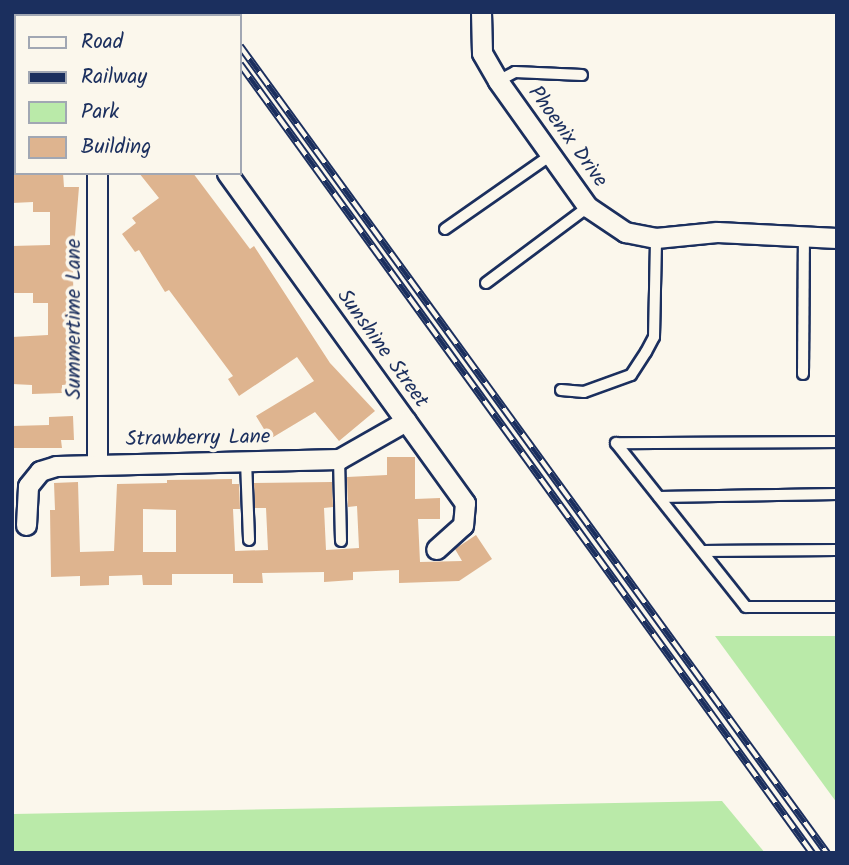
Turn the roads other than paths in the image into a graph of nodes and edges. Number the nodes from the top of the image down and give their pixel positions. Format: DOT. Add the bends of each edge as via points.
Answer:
graph roads {
  1 [pos="481,12"];
  2 [pos="582,75"];
  3 [pos="498,81"];
  4 [pos="551,155"];
  5 [pos="97,175"];
  6 [pos="228,175"];
  7 [pos="588,207"];
  8 [pos="446,229"];
  9 [pos="804,234"];
  10 [pos="656,237"];
  11 [pos="837,238"];
  12 [pos="486,283"];
  13 [pos="803,374"];
  14 [pos="561,390"];
  15 [pos="406,421"];
  16 [pos="837,442"];
  17 [pos="339,459"];
  18 [pos="246,461"];
  19 [pos="97,464"];
  20 [pos="837,495"];
  21 [pos="659,497"];
  22 [pos="17,524"];
  23 [pos="249,540"];
  24 [pos="341,541"];
  25 [pos="436,549"];
  26 [pos="837,550"];
  27 [pos="702,551"];
  28 [pos="837,607"];
  1 -- 3 [label="street, Phoenix Drive" via="482,53"];
  2 -- 3 [label="lane" via="515,72"];
  3 -- 4 [label="street, Phoenix Drive"];
  4 -- 7 [label="street, Phoenix Drive"];
  4 -- 8 [label="lane"];
  5 -- 19 [label="street, Summertime Lane"];
  6 -- 15 [label="street, Sunshine Street"];
  7 -- 10 [label="street, Phoenix Drive" via="625,232"];
  7 -- 12 [label="lane"];
  9 -- 10 [label="street, Phoenix Drive" via="718,232"];
  9 -- 11 [label="street, Phoenix Drive"];
  9 -- 13 [label="lane"];
  10 -- 14 [label="lane" via="654,337 646,352 631,375 584,392"];
  15 -- 17 [label="street, Strawberry Lane"];
  15 -- 25 [label="street, Sunshine Street" via="465,503 463,525"];
  16 -- 21 [label="lane" via="616,443"];
  17 -- 18 [label="street, Strawberry Lane"];
  17 -- 24 [label="lane"];
  18 -- 19 [label="street, Strawberry Lane"];
  18 -- 23 [label="lane"];
  19 -- 22 [label="street, Strawberry Lane" via="40,471 28,486"];
  20 -- 21 [label="lane"];
  21 -- 27 [label="lane"];
  26 -- 27 [label="lane"];
  27 -- 28 [label="lane" via="746,607"];
}
